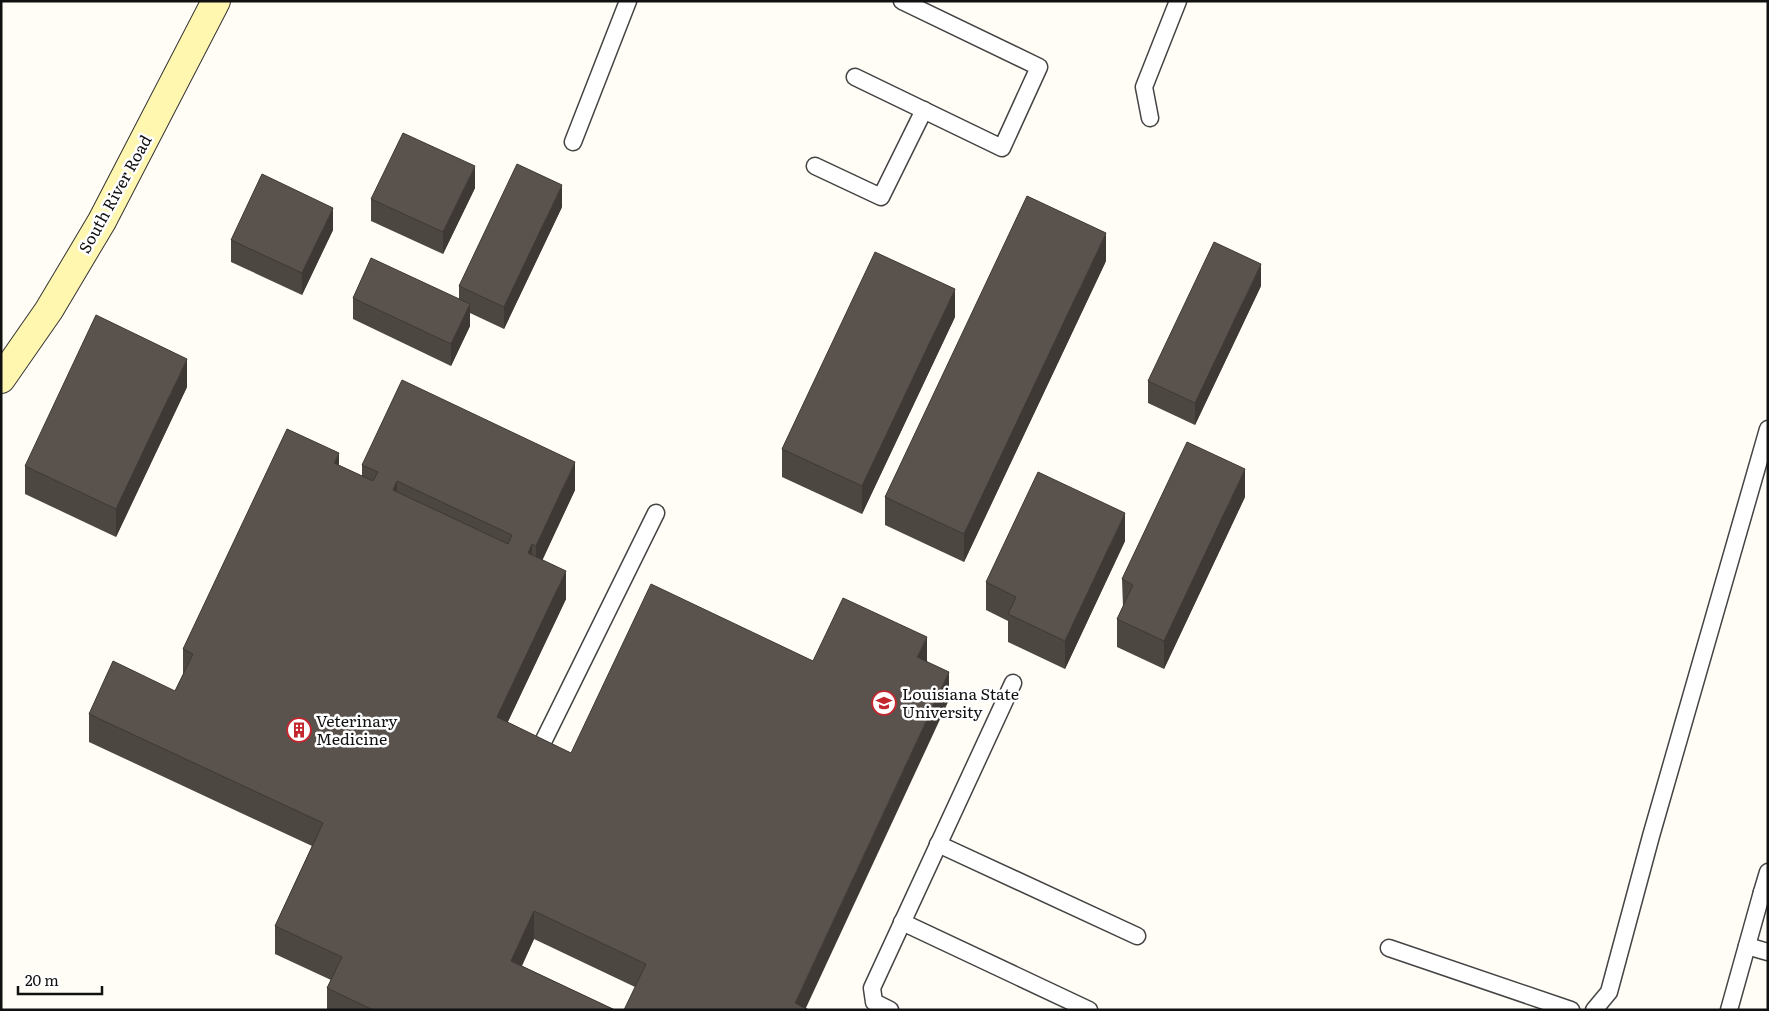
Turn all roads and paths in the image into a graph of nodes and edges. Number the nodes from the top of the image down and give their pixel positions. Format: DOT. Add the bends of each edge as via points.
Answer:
graph roads {
  1 [pos="216,1"];
  2 [pos="628,1"];
  3 [pos="902,1"];
  4 [pos="1178,1"];
  5 [pos="855,76"];
  6 [pos="924,110"];
  7 [pos="1150,118"];
  8 [pos="573,142"];
  9 [pos="814,166"];
  10 [pos="1,378"];
  11 [pos="1768,429"];
  12 [pos="656,513"];
  13 [pos="1012,683"];
  14 [pos="540,748"];
  15 [pos="938,844"];
  16 [pos="1768,872"];
  17 [pos="1765,893"];
  18 [pos="902,922"];
  19 [pos="1137,936"];
  20 [pos="1747,946"];
  21 [pos="1389,948"];
  22 [pos="1768,952"];
  23 [pos="890,1010"];
  24 [pos="1089,1010"];
  25 [pos="1571,1010"];
  26 [pos="1594,1010"];
  27 [pos="1729,1010"];
  1 -- 10 [label="main road, South River Road" via="102,222 49,310"];
  2 -- 8 [label="lane"];
  3 -- 6 [label="lane" via="1039,67 1002,148"];
  4 -- 7 [label="lane" via="1144,87"];
  5 -- 6 [label="lane"];
  6 -- 9 [label="lane" via="881,197"];
  11 -- 26 [label="lane" via="1650,836 1609,992"];
  12 -- 14 [label="lane"];
  13 -- 15 [label="lane"];
  15 -- 18 [label="lane"];
  15 -- 19 [label="lane"];
  16 -- 17 [label="lane"];
  17 -- 20 [label="lane"];
  18 -- 23 [label="lane" via="872,988 874,1002"];
  18 -- 24 [label="lane"];
  20 -- 22 [label="lane"];
  20 -- 27 [label="lane"];
  21 -- 25 [label="lane"];
}
